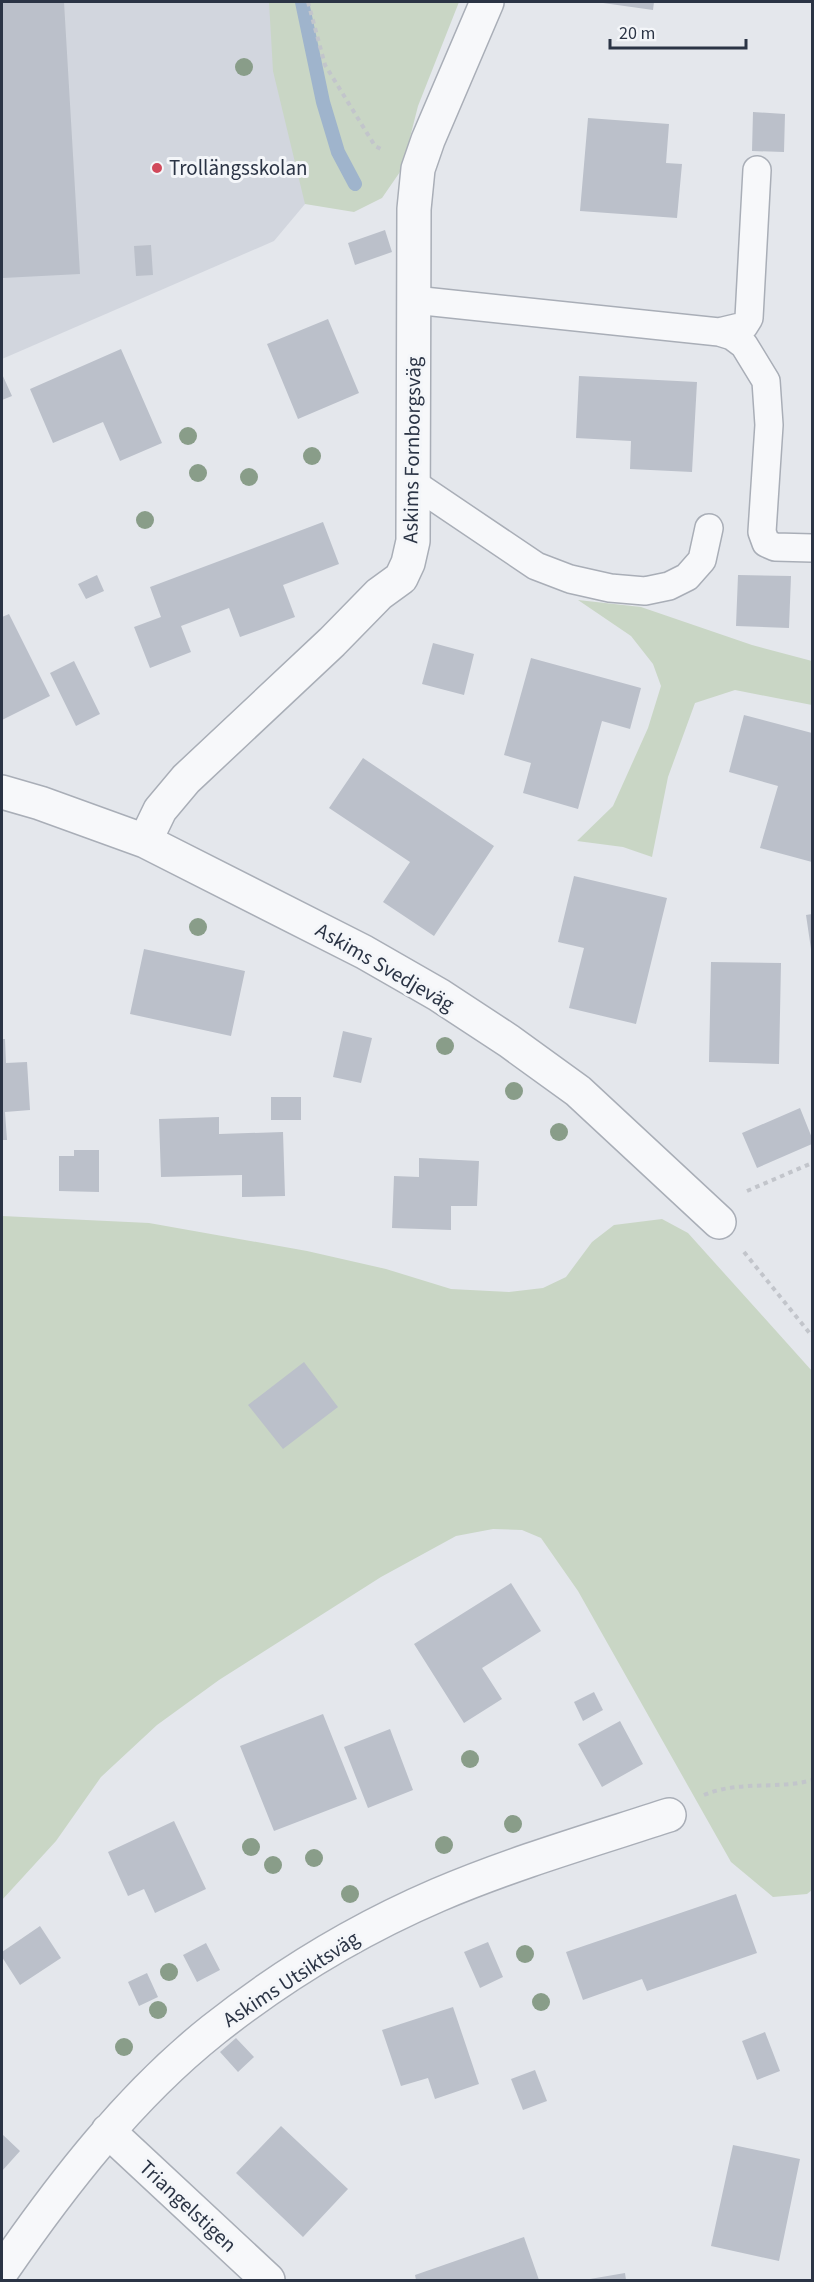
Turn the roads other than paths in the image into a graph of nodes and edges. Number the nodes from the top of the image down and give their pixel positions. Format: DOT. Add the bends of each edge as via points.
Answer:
graph roads {
  1 [pos="487,2"];
  2 [pos="758,170"];
  3 [pos="414,300"];
  4 [pos="719,332"];
  5 [pos="413,483"];
  6 [pos="709,528"];
  7 [pos="813,548"];
  8 [pos="2,792"];
  9 [pos="145,841"];
  10 [pos="712,1216"];
  11 [pos="669,1815"];
  12 [pos="108,2131"];
  13 [pos="2,2271"];
  14 [pos="268,2280"];
  1 -- 3 [label="street, Askims Fornborgsväg" via="418,169"];
  2 -- 4 [label="lane" via="749,318 744,326"];
  3 -- 4 [label="lane"];
  3 -- 5 [label="street, Askims Fornborgsväg"];
  4 -- 7 [label="lane" via="744,345 766,381 769,425 762,532 766,543 775,547"];
  5 -- 6 [label="lane" via="536,566 610,588 645,591 687,577 702,560"];
  5 -- 9 [label="street, Askims Fornborgsväg" via="413,541 401,578 379,594 186,779 160,810"];
  8 -- 9 [label="street, Askims Svedjeväg"];
  9 -- 10 [label="street, Askims Svedjeväg" via="364,952 509,1041 578,1091"];
  11 -- 12 [label="street, Askims Utsiktsväg" via="507,1868 376,1925 311,1962 213,2030"];
  12 -- 13 [label="street, Askims Utsiktsväg"];
  12 -- 14 [label="street, Triangelstigen"];
}
